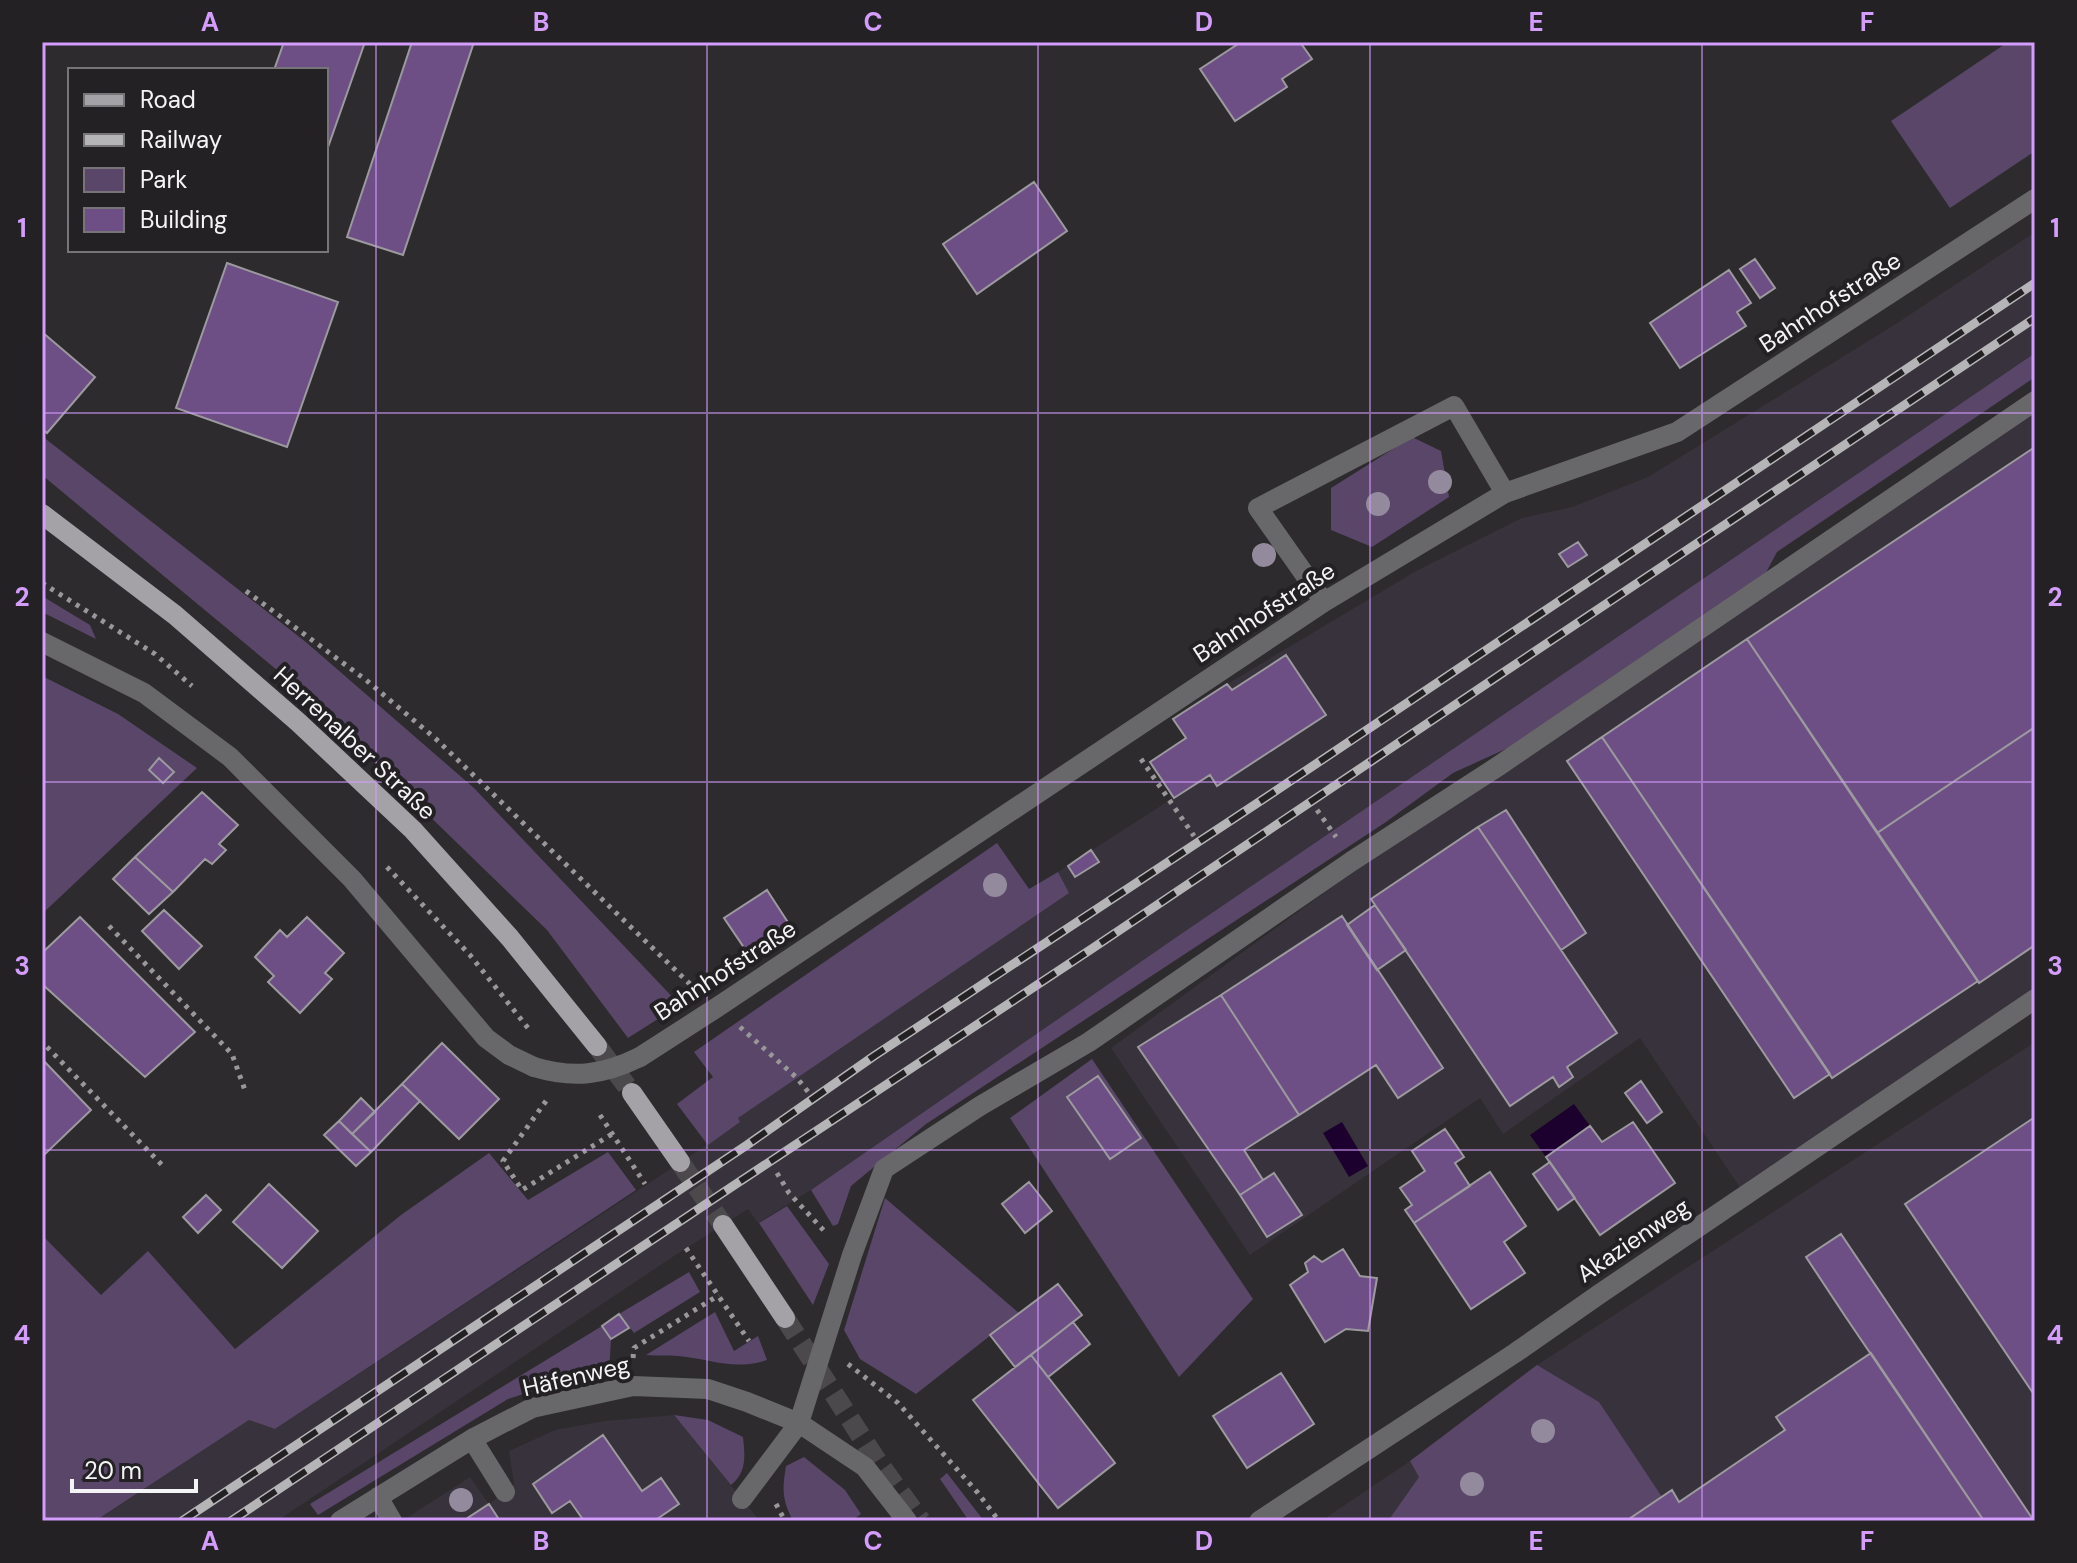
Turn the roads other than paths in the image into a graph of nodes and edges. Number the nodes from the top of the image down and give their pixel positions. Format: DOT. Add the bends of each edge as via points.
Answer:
graph roads {
  1 [pos="2035,199"];
  2 [pos="2035,401"];
  3 [pos="1505,493"];
  4 [pos="42,514"];
  5 [pos="1324,602"];
  6 [pos="42,642"];
  7 [pos="2035,999"];
  8 [pos="597,1046"];
  9 [pos="632,1093"];
  10 [pos="680,1162"];
  11 [pos="723,1225"];
  12 [pos="785,1318"];
  13 [pos="799,1423"];
  14 [pos="472,1439"];
  15 [pos="505,1492"];
  16 [pos="378,1497"];
  17 [pos="742,1499"];
  18 [pos="340,1521"];
  19 [pos="392,1521"];
  20 [pos="907,1521"];
  21 [pos="1259,1521"];
  1 -- 3 [label="street, Bahnhofstraße" via="1677,432"];
  2 -- 13 [label="street" via="1089,1042 884,1169"];
  3 -- 5 [label="street, Bahnhofstraße"];
  3 -- 5 [label="street" via="1454,406 1258,508"];
  4 -- 8 [label="main road, Herrenalber Straße" via="175,615 413,830"];
  5 -- 6 [label="street, Bahnhofstraße, bridge" via="640,1057 613,1069 574,1075 543,1070 486,1038 352,879 230,757 144,693"];
  7 -- 21 [label="street, Akazienweg"];
  9 -- 10 [label="main road"];
  11 -- 12 [label="main road"];
  13 -- 14 [label="street, Häfenweg" via="708,1389 633,1386 532,1408"];
  13 -- 17 [label="street"];
  13 -- 20 [label="street" via="865,1467"];
  14 -- 15 [label="street"];
  14 -- 16 [label="street, Häfenweg"];
  16 -- 18 [label="street, Häfenweg"];
  16 -- 19 [label="street"];
}
